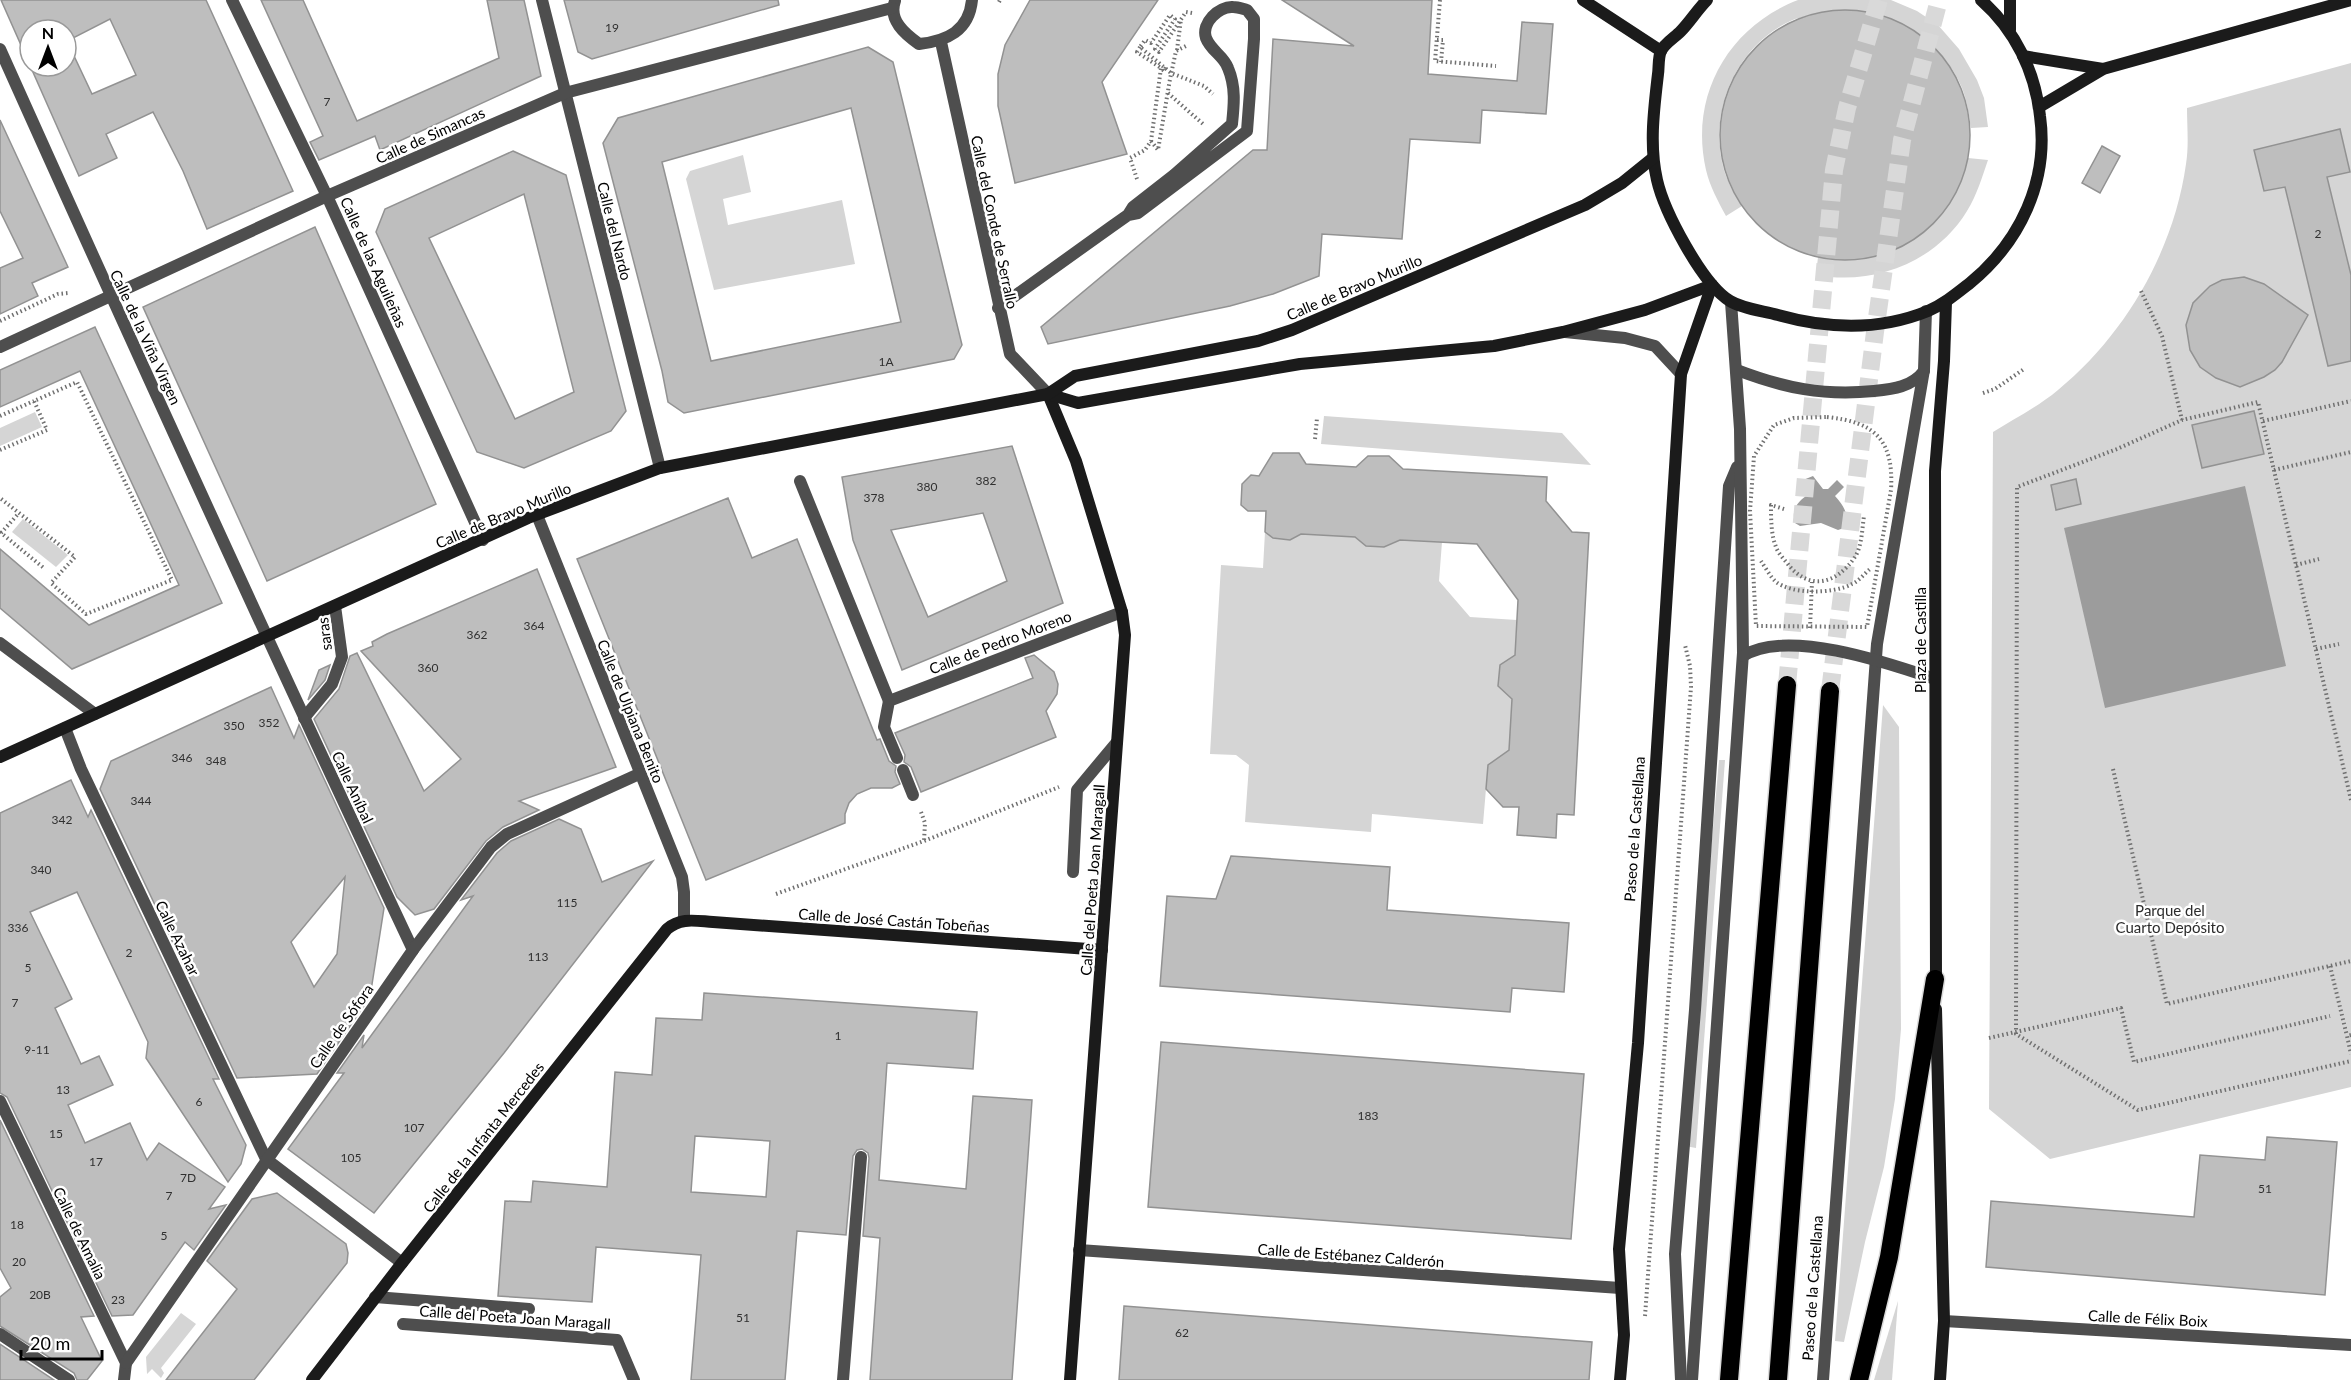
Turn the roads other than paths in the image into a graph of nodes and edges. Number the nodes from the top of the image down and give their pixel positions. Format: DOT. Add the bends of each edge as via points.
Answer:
graph roads {
  1 [pos="232,0"];
  2 [pos="542,0"];
  3 [pos="972,0"];
  4 [pos="1583,0"];
  5 [pos="1707,0"];
  6 [pos="1981,0"];
  7 [pos="2010,0"];
  8 [pos="2351,0"];
  9 [pos="894,4"];
  10 [pos="2010,30"];
  11 [pos="941,42"];
  12 [pos="0,49"];
  13 [pos="1660,51"];
  14 [pos="2023,56"];
  15 [pos="2103,69"];
  16 [pos="565,93"];
  17 [pos="2039,107"];
  18 [pos="1653,158"];
  19 [pos="327,196"];
  20 [pos="1128,216"];
  21 [pos="1712,285"];
  22 [pos="110,295"];
  23 [pos="1731,302"];
  24 [pos="1946,302"];
  25 [pos="998,308"];
  26 [pos="1926,311"];
  27 [pos="1563,332"];
  28 [pos="0,347"];
  29 [pos="1737,370"];
  30 [pos="1924,370"];
  31 [pos="1681,374"];
  32 [pos="1048,394"];
  33 [pos="1739,463"];
  34 [pos="660,468"];
  35 [pos="800,481"];
  36 [pos="537,515"];
  37 [pos="483,540"];
  38 [pos="335,606"];
  39 [pos="1122,612"];
  40 [pos="268,635"];
  41 [pos="0,643"];
  42 [pos="1743,656"];
  43 [pos="1877,660"];
  44 [pos="1935,679"];
  45 [pos="1787,685"];
  46 [pos="1830,691"];
  47 [pos="889,701"];
  48 [pos="95,714"];
  49 [pos="304,718"];
  50 [pos="65,728"];
  51 [pos="1118,742"];
  52 [pos="0,757"];
  53 [pos="897,758"];
  54 [pos="903,770"];
  55 [pos="639,774"];
  56 [pos="913,795"];
  57 [pos="1073,872"];
  58 [pos="684,920"];
  59 [pos="413,950"];
  60 [pos="1102,950"];
  61 [pos="1935,979"];
  62 [pos="0,1101"];
  63 [pos="861,1157"];
  64 [pos="266,1159"];
  65 [pos="1080,1250"];
  66 [pos="402,1263"];
  67 [pos="1620,1288"];
  68 [pos="375,1297"];
  69 [pos="530,1309"];
  70 [pos="1944,1321"];
  71 [pos="403,1324"];
  72 [pos="0,1334"];
  73 [pos="2348,1345"];
  74 [pos="126,1363"];
  75 [pos="69,1380"];
  76 [pos="124,1380"];
  77 [pos="312,1380"];
  78 [pos="634,1380"];
  79 [pos="843,1380"];
  80 [pos="1070,1380"];
  81 [pos="1620,1380"];
  82 [pos="1681,1380"];
  83 [pos="1692,1380"];
  84 [pos="1729,1380"];
  85 [pos="1778,1380"];
  86 [pos="1823,1380"];
  87 [pos="1859,1380"];
  88 [pos="1940,1380"];
  1 -- 19 [label="street, Calle de las Aguileñas"];
  2 -- 16 [label="street, Calle del Nardo"];
  3 -- 11 [label="street" via="971,11 961,28"];
  4 -- 13 [label="main road"];
  5 -- 13 [label="main road"];
  6 -- 10 [label="main road"];
  7 -- 10 [label="main road"];
  8 -- 15 [label="main road"];
  9 -- 11 [label="street" via="896,20 905,34 919,44"];
  9 -- 16 [label="street, Calle de Simancas"];
  10 -- 14 [label="main road"];
  11 -- 25 [label="street, Calle del Conde de Serrallo"];
  12 -- 22 [label="street, Calle de la Viña Virgen"];
  13 -- 18 [label="main road"];
  14 -- 15 [label="main road"];
  14 -- 17 [label="main road" via="2035,84"];
  15 -- 17 [label="main road"];
  16 -- 19 [label="street, Calle de Simancas"];
  16 -- 34 [label="street, Calle del Nardo"];
  17 -- 24 [label="main road" via="2041,157 2024,219 1985,271"];
  18 -- 21 [label="main road" via="1666,207"];
  18 -- 32 [label="main road, Calle de Bravo Murillo" via="1585,205 1292,330 1258,341 1075,376"];
  19 -- 22 [label="street, Calle de Simancas"];
  19 -- 37 [label="street, Calle de las Aguileñas"];
  20 -- 20 [label="street" via="1138,213 1247,131 1254,39 1254,19 1247,10 1233,6 1220,10 1207,26 1205,36 1228,66 1235,92 1232,124 1133,207"];
  20 -- 25 [label="street"];
  21 -- 23 [label="main road"];
  21 -- 27 [label="main road, Calle de Bravo Murillo" via="1645,310"];
  21 -- 31 [label="main road, Paseo de la Castellana"];
  22 -- 28 [label="street, Calle de Simancas"];
  22 -- 40 [label="street, Calle de la Viña Virgen"];
  23 -- 26 [label="main road" via="1814,325 1839,327 1867,326"];
  23 -- 29 [label="street"];
  24 -- 26 [label="main road"];
  24 -- 44 [label="main road, Plaza de Castilla" via="1935,471"];
  25 -- 32 [label="street, Calle del Conde de Serrallo" via="1010,354"];
  26 -- 30 [label="street, Paseo de la Castellana"];
  27 -- 31 [label="street, Calle de Bravo Murillo" via="1625,338 1655,346"];
  27 -- 32 [label="main road, Calle de Bravo Murillo" via="1494,346 1299,364 1078,403"];
  29 -- 30 [label="street" via="1768,382 1837,394 1904,386"];
  29 -- 33 [label="street"];
  30 -- 43 [label="street, Paseo de la Castellana"];
  31 -- 67 [label="main road, Paseo de la Castellana" via="1638,1043 1619,1249"];
  32 -- 34 [label="main road, Calle de Bravo Murillo"];
  32 -- 39 [label="main road, Calle del Poeta Joan Maragall" via="1076,461"];
  33 -- 42 [label="street"];
  33 -- 82 [label="street" via="1728,496 1675,1254"];
  34 -- 36 [label="main road, Calle de Bravo Murillo"];
  35 -- 47 [label="street"];
  36 -- 37 [label="main road, Calle de Bravo Murillo"];
  36 -- 55 [label="street, Calle de Ulpiana Benito"];
  37 -- 38 [label="main road, Calle de Bravo Murillo"];
  38 -- 40 [label="main road, Calle de Bravo Murillo"];
  38 -- 49 [label="street, saras" via="342,657 332,684"];
  39 -- 47 [label="street, Calle de Pedro Moreno"];
  39 -- 51 [label="main road, Calle del Poeta Joan Maragall" via="1125,635"];
  40 -- 48 [label="main road, Calle de Bravo Murillo"];
  40 -- 49 [label="street, Calle Aníbal"];
  41 -- 48 [label="street"];
  42 -- 43 [label="street" via="1753,649 1809,646"];
  42 -- 83 [label="street"];
  43 -- 44 [label="street"];
  43 -- 86 [label="street, Paseo de la Castellana"];
  44 -- 61 [label="main road, Plaza de Castilla"];
  45 -- 84 [label="highway"];
  46 -- 85 [label="highway, Paseo de la Castellana"];
  47 -- 53 [label="street" via="884,727"];
  48 -- 50 [label="main road, Calle de Bravo Murillo"];
  49 -- 59 [label="street, Calle Aníbal"];
  50 -- 52 [label="main road, Calle de Bravo Murillo"];
  50 -- 64 [label="street, Calle Azahar" via="81,770"];
  51 -- 57 [label="street" via="1077,790"];
  51 -- 60 [label="main road, Calle del Poeta Joan Maragall"];
  54 -- 56 [label="street"];
  55 -- 58 [label="street, Calle de Ulpiana Benito" via="682,877"];
  55 -- 59 [label="street, Calle de Sófora" via="498,839"];
  58 -- 60 [label="main road, Calle de José Castán Tobeñas"];
  58 -- 66 [label="main road, Calle de la Infanta Mercedes" via="667,929"];
  59 -- 64 [label="street, Calle de Sófora"];
  60 -- 65 [label="main road, Calle del Poeta Joan Maragall"];
  61 -- 70 [label="main road"];
  61 -- 87 [label="highway" via="1889,1257"];
  62 -- 74 [label="street, Calle de Amalia"];
  63 -- 79 [label="street"];
  64 -- 66 [label="street"];
  64 -- 74 [label="street, Calle de Sófora"];
  65 -- 67 [label="street, Calle de Estébanez Calderón"];
  65 -- 80 [label="main road, Calle del Poeta Joan Maragall"];
  66 -- 68 [label="main road, Calle de la Infanta Mercedes"];
  67 -- 81 [label="main road, Paseo de la Castellana" via="1624,1335"];
  68 -- 69 [label="street"];
  68 -- 77 [label="main road, Calle de la Infanta Mercedes"];
  70 -- 73 [label="street, Calle de Félix Boix"];
  70 -- 88 [label="main road"];
  71 -- 78 [label="street, Calle del Poeta Joan Maragall" via="617,1340"];
  72 -- 75 [label="street"];
  74 -- 76 [label="street"];
}
